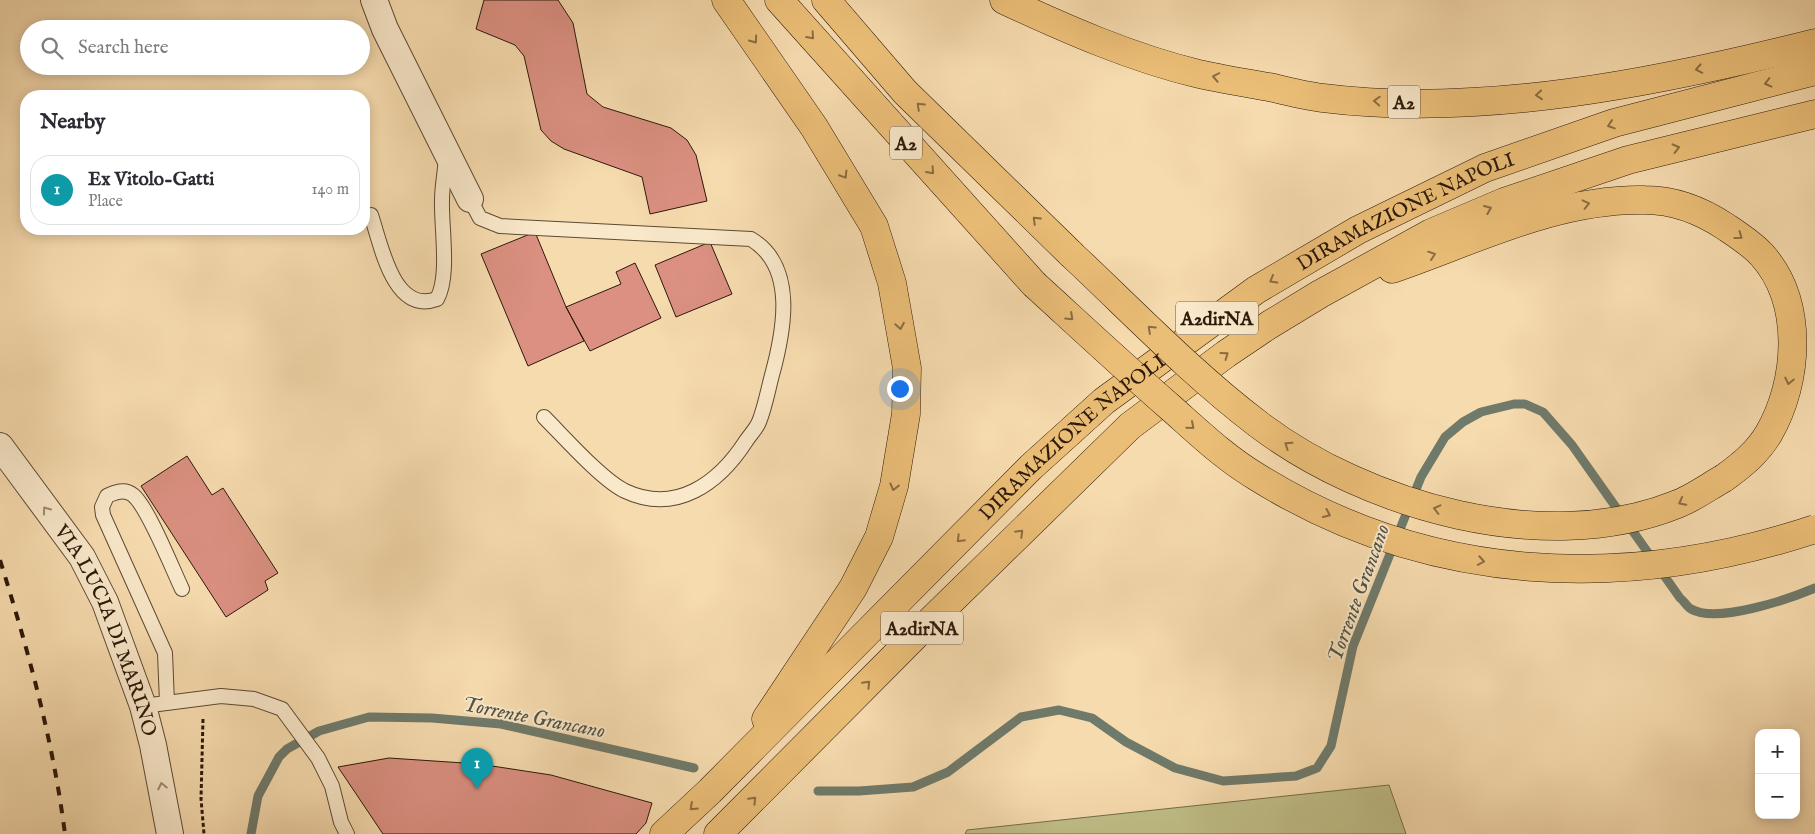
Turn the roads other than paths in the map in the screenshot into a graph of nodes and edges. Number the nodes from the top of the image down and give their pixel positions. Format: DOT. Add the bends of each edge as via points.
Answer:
graph roads {
  1 [pos="374,0"];
  2 [pos="726,0"];
  3 [pos="779,0"];
  4 [pos="826,0"];
  5 [pos="1004,0"];
  6 [pos="1815,43"];
  7 [pos="1815,71"];
  8 [pos="1815,114"];
  9 [pos="446,154"];
  10 [pos="470,199"];
  11 [pos="372,215"];
  12 [pos="1320,294"];
  13 [pos="544,417"];
  14 [pos="0,446"];
  15 [pos="1815,529"];
  16 [pos="182,589"];
  17 [pos="155,704"];
  18 [pos="740,761"];
  19 [pos="170,834"];
  20 [pos="347,834"];
  21 [pos="664,834"];
  22 [pos="718,834"];
  1 -- 9 [label="street"];
  2 -- 18 [label="highway, one-way" via="814,127 874,226 892,284 907,368 906,414 894,486 879,536 854,588"];
  3 -- 15 [label="highway, A2, one-way, bridge" via="1034,284 1196,430 1256,477 1304,504 1368,532 1422,550 1508,566 1544,569 1670,565 1733,553"];
  12 -- 4 [label="highway, one-way, bridge" via="1437,254 1511,224 1592,202 1646,200 1677,203 1701,212 1743,239 1766,260 1783,290 1792,341 1791,369 1784,403 1769,434 1747,461 1676,505 1628,519 1569,526 1528,525 1436,509 1401,498 1323,467 1258,423 1188,363 905,92"];
  6 -- 5 [label="highway, A2, one-way" via="1629,83 1435,104 1322,98 1198,73 1124,49"];
  7 -- 18 [label="highway, DIRAMAZIONE NAPOLI / A2dirNA, one-way" via="1614,123 1485,168 1358,230 1256,290 1104,401 1031,467"];
  12 -- 8 [label="highway, DIRAMAZIONE NAPOLI / A2dirNA, one-way" via="1431,233 1504,202 1628,160"];
  9 -- 10 [label="street"];
  9 -- 11 [label="lane" via="442,199 443,277 437,299 428,302 412,299 400,289 389,269"];
  10 -- 13 [label="lane" via="480,218 500,226 751,239 768,254 778,271 784,300 780,346 758,423 737,456 708,484 679,498 654,500 624,491 593,466"];
  22 -- 12 [label="highway, DIRAMAZIONE NAPOLI / A2dirNA, one-way" via="914,636 1130,426 1226,354"];
  17 -- 14 [label="street, VIA LUCIA DI MARINO, one-way" via="82,557"];
  16 -- 17 [label="lane" via="142,507 132,494 123,491 107,496 102,507 103,515 165,653"];
  19 -- 17 [label="street, VIA LUCIA DI MARINO, one-way" via="153,745"];
  17 -- 20 [label="lane" via="221,696 254,699 282,708 318,758 332,786"];
  18 -- 21 [label="highway, DIRAMAZIONE NAPOLI / A2dirNA, one-way"];
}
